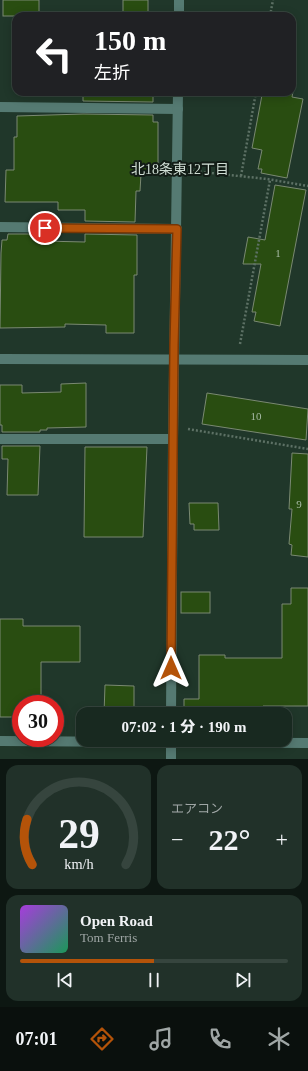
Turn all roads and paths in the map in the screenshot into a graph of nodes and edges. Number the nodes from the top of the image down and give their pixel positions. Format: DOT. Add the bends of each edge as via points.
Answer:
graph roads {
  1 [pos="179,0"];
  2 [pos="273,0"];
  3 [pos="179,12"];
  4 [pos="271,12"];
  5 [pos="178,96"];
  6 [pos="255,96"];
  7 [pos="0,107"];
  8 [pos="178,109"];
  9 [pos="187,170"];
  10 [pos="241,176"];
  11 [pos="270,180"];
  12 [pos="308,186"];
  13 [pos="0,227"];
  14 [pos="177,229"];
  15 [pos="240,344"];
  16 [pos="0,359"];
  17 [pos="174,360"];
  18 [pos="308,360"];
  19 [pos="185,428"];
  20 [pos="0,439"];
  21 [pos="173,439"];
  22 [pos="308,449"];
  23 [pos="171,707"];
  24 [pos="0,742"];
  25 [pos="76,742"];
  26 [pos="292,743"];
  27 [pos="308,743"];
  28 [pos="171,747"];
  29 [pos="171,759"];
  1 -- 3 [label="street"];
  2 -- 4 [label="path"];
  5 -- 8 [label="street"];
  6 -- 10 [label="path"];
  7 -- 8 [label="street"];
  8 -- 14 [label="street"];
  9 -- 10 [label="path"];
  10 -- 11 [label="path"];
  11 -- 12 [label="path"];
  11 -- 15 [label="path"];
  13 -- 14 [label="street"];
  14 -- 17 [label="street"];
  16 -- 17 [label="street"];
  17 -- 18 [label="street"];
  17 -- 21 [label="street"];
  19 -- 22 [label="path"];
  20 -- 21 [label="street"];
  21 -- 23 [label="street"];
  24 -- 25 [label="street"];
  26 -- 27 [label="street"];
  28 -- 29 [label="street"];
}
